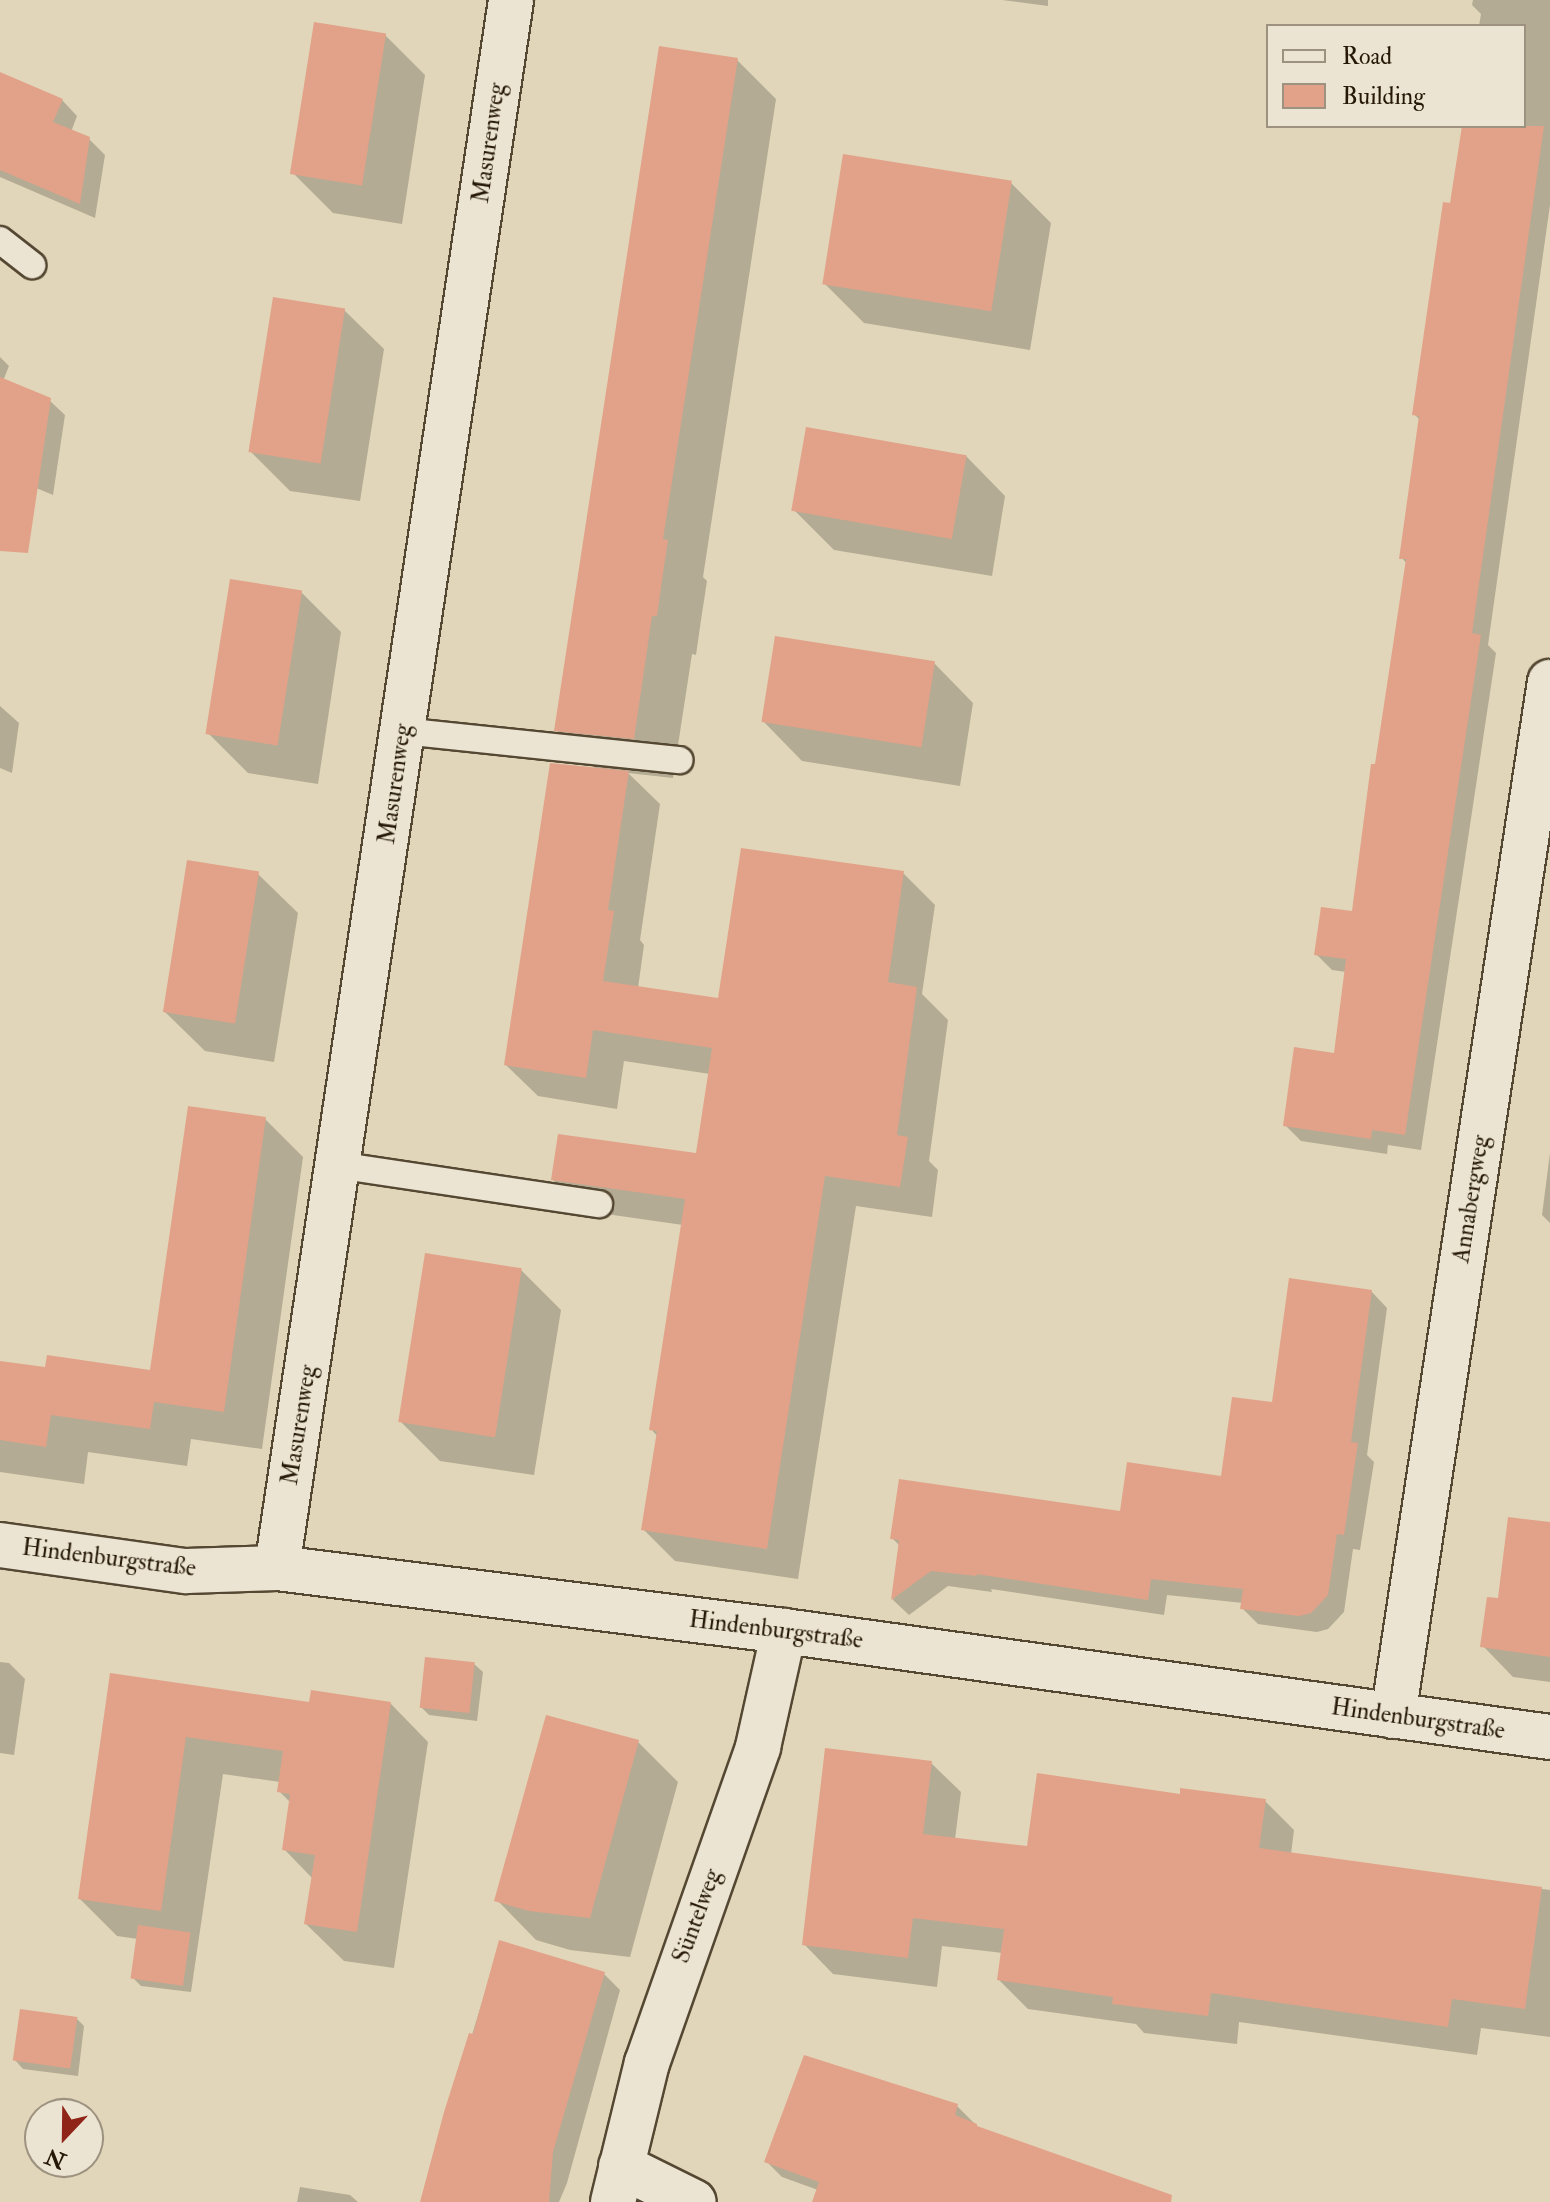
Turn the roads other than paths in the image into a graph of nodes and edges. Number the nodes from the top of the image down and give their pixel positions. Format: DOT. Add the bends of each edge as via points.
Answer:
graph roads {
  1 [pos="511,0"];
  2 [pos="0,240"];
  3 [pos="32,265"];
  4 [pos="1550,682"];
  5 [pos="402,731"];
  6 [pos="679,760"];
  7 [pos="337,1165"];
  8 [pos="599,1204"];
  9 [pos="0,1545"];
  10 [pos="277,1568"];
  11 [pos="784,1631"];
  12 [pos="1393,1716"];
  13 [pos="1550,1737"];
  14 [pos="617,2184"];
  15 [pos="694,2202"];
  1 -- 5 [label="street, Masurenweg"];
  2 -- 3 [label="lane"];
  4 -- 12 [label="street, Annabergweg"];
  5 -- 6 [label="lane"];
  5 -- 7 [label="street, Masurenweg"];
  7 -- 8 [label="lane"];
  7 -- 10 [label="street, Masurenweg"];
  9 -- 10 [label="street, Hindenburgstraße" via="186,1571"];
  10 -- 11 [label="street, Hindenburgstraße"];
  11 -- 12 [label="street, Hindenburgstraße"];
  11 -- 14 [label="street, Süntelweg" via="758,1747 672,1984"];
  12 -- 13 [label="street, Hindenburgstraße"];
  14 -- 15 [label="street"];
}
